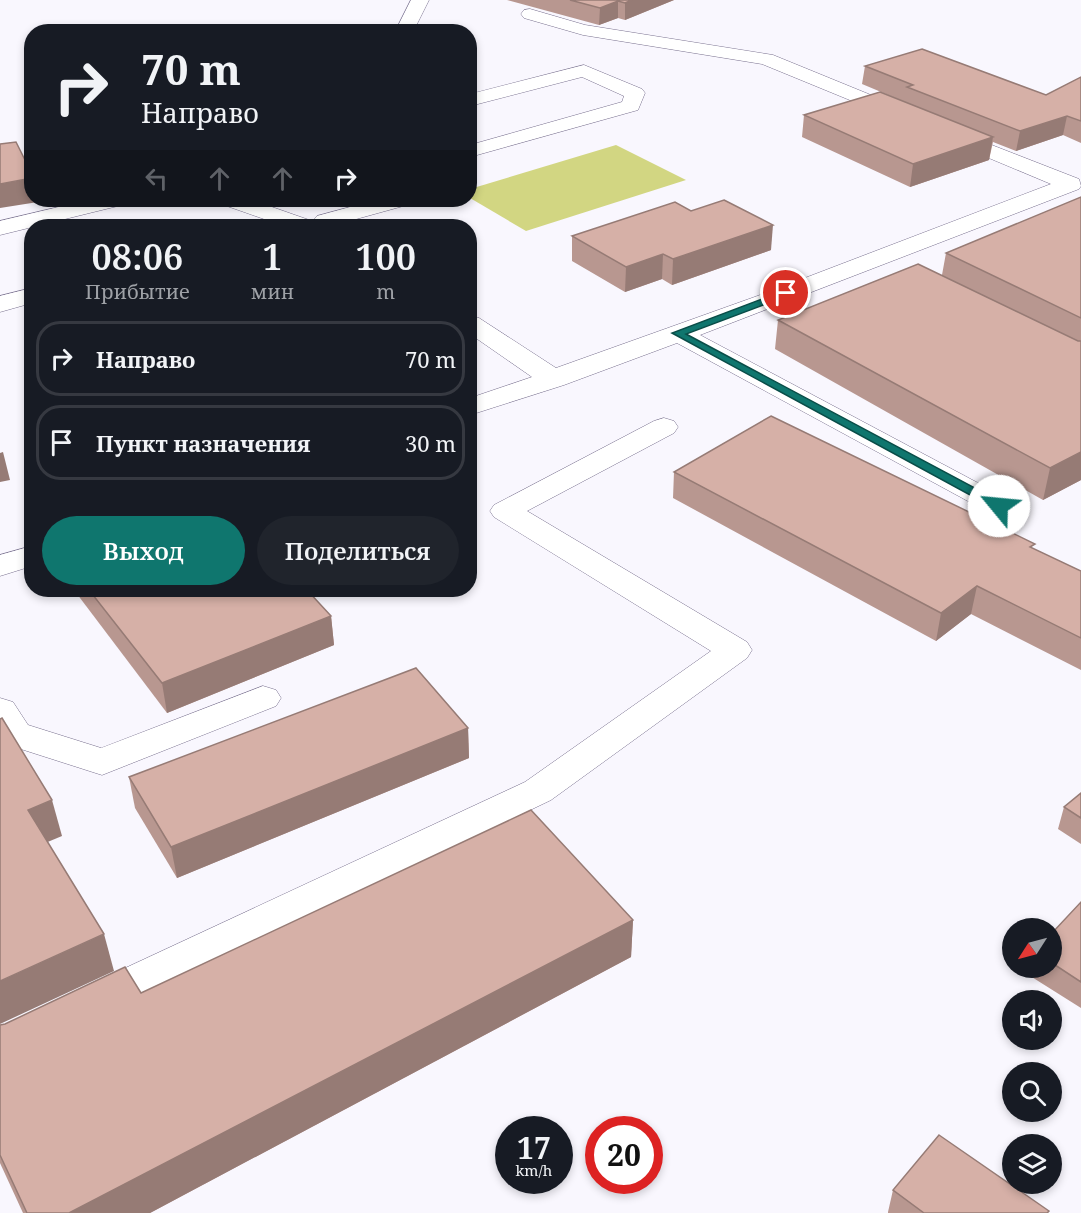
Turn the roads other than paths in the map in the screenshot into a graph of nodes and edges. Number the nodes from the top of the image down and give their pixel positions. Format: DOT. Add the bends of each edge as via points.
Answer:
graph roads {
  1 [pos="420,0"];
  2 [pos="530,14"];
  3 [pos="408,24"];
  4 [pos="477,98"];
  5 [pos="477,149"];
  6 [pos="1076,183"];
  7 [pos="86,207"];
  8 [pos="262,207"];
  9 [pos="371,207"];
  10 [pos="37,219"];
  11 [pos="314,219"];
  12 [pos="322,219"];
  13 [pos="24,222"];
  14 [pos="0,228"];
  15 [pos="874,261"];
  16 [pos="903,276"];
  17 [pos="24,297"];
  18 [pos="0,304"];
  19 [pos="477,328"];
  20 [pos="677,333"];
  21 [pos="554,379"];
  22 [pos="477,405"];
  23 [pos="664,427"];
  24 [pos="999,506"];
  25 [pos="24,558"];
  26 [pos="0,566"];
  27 [pos="263,698"];
  28 [pos="0,710"];
  29 [pos="64,1015"];
  1 -- 3 [label="lane"];
  2 -- 6 [label="lane" via="583,30 766,59"];
  4 -- 5 [label="lane" via="584,71 635,93 631,106"];
  6 -- 15 [label="lane"];
  7 -- 10 [label="lane"];
  8 -- 11 [label="lane"];
  9 -- 12 [label="lane"];
  13 -- 14 [label="lane"];
  15 -- 16 [label="lane"];
  15 -- 20 [label="lane"];
  17 -- 18 [label="lane"];
  19 -- 21 [label="lane"];
  20 -- 21 [label="lane"];
  20 -- 24 [label="lane"];
  21 -- 22 [label="lane"];
  23 -- 29 [label="lane" via="505,511 735,650 538,791"];
  25 -- 26 [label="lane"];
  27 -- 28 [label="lane" via="102,762 15,734"];
}
